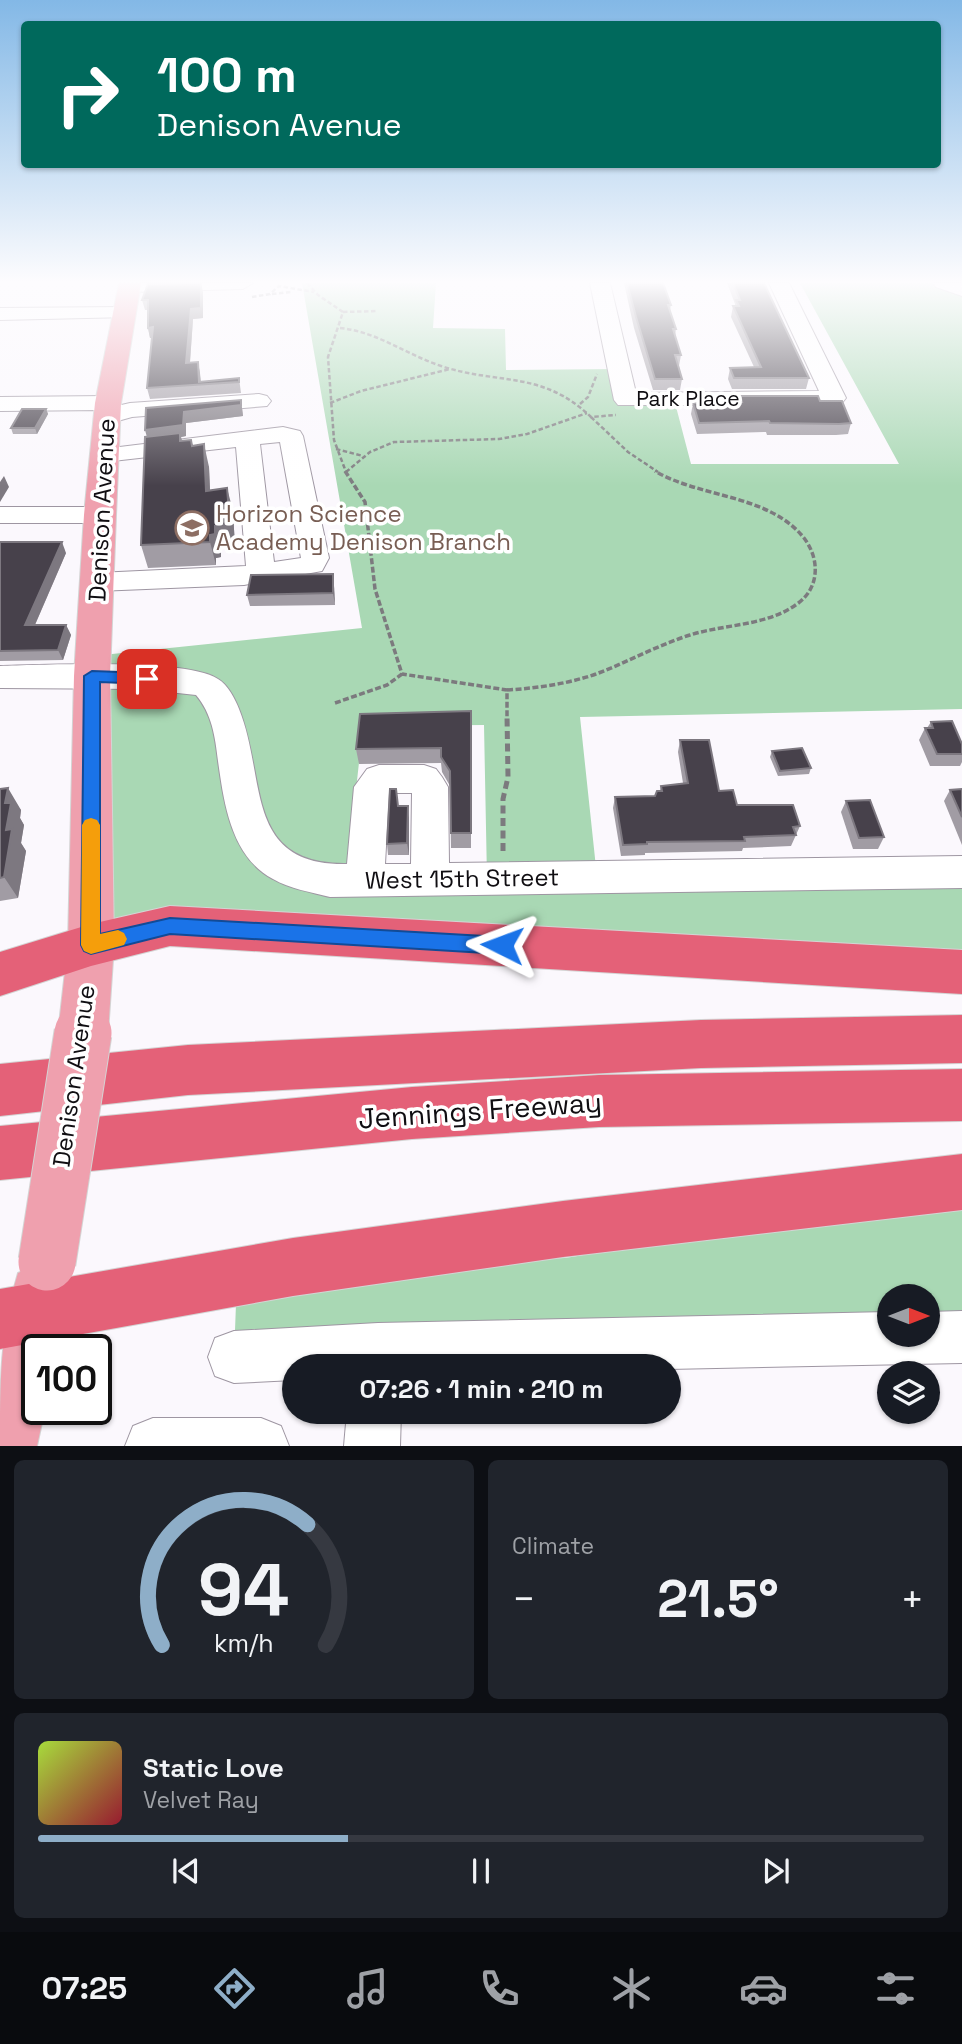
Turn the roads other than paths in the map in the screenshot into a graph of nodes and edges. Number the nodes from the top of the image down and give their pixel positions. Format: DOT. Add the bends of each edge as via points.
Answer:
graph roads {
  1 [pos="117,350"];
  2 [pos="613,350"];
  3 [pos="811,350"];
  4 [pos="259,401"];
  5 [pos="0,404"];
  6 [pos="107,410"];
  7 [pos="247,438"];
  8 [pos="104,455"];
  9 [pos="0,515"];
  10 [pos="100,515"];
  11 [pos="253,575"];
  12 [pos="97,582"];
  13 [pos="92,676"];
  14 [pos="0,677"];
  15 [pos="962,872"];
  16 [pos="430,880"];
  17 [pos="365,881"];
  18 [pos="91,945"];
  19 [pos="962,972"];
  20 [pos="0,974"];
  21 [pos="962,1039"];
  22 [pos="0,1090"];
  23 [pos="962,1095"];
  24 [pos="0,1153"];
  25 [pos="962,1182"];
  26 [pos="27,1298"];
  27 [pos="962,1337"];
  28 [pos="488,1354"];
  29 [pos="234,1357"];
  30 [pos="282,1357"];
  31 [pos="373,1424"];
  32 [pos="5,1446"];
  33 [pos="153,1446"];
  34 [pos="261,1446"];
  35 [pos="372,1446"];
  1 -- 6 [label="main road, Denison Avenue"];
  2 -- 3 [label="street, Park Place" via="623,407 834,398"];
  4 -- 6 [label="street"];
  5 -- 6 [label="street"];
  6 -- 8 [label="main road, Denison Avenue"];
  7 -- 8 [label="street"];
  7 -- 11 [label="street"];
  7 -- 11 [label="street" via="290,436 315,558 312,565"];
  8 -- 10 [label="main road, Denison Avenue"];
  9 -- 10 [label="street"];
  10 -- 12 [label="main road, Denison Avenue"];
  11 -- 12 [label="street"];
  12 -- 13 [label="main road, Denison Avenue"];
  13 -- 14 [label="street"];
  13 -- 17 [label="street, West 15th Street" via="173,679 206,686 220,702 228,725 245,815 258,847 283,867 330,881"];
  13 -- 18 [label="main road, Denison Avenue"];
  15 -- 16 [label="street, West 15th Street"];
  16 -- 17 [label="street, West 15th Street"];
  16 -- 17 [label="street" via="430,787 424,779 379,779 372,787"];
  18 -- 19 [label="highway" via="170,926"];
  18 -- 20 [label="highway"];
  18 -- 26 [label="main road, Denison Avenue, bridge" via="83,1033"];
  21 -- 22 [label="highway, Jennings Freeway" via="701,1044 188,1070"];
  23 -- 24 [label="highway, Jennings Freeway" via="599,1101 412,1113"];
  25 -- 26 [label="highway"];
  26 -- 32 [label="main road, Denison Avenue"];
  27 -- 28 [label="street"];
  29 -- 30 [label="street"];
  31 -- 35 [label="street"];
  33 -- 34 [label="street"];
}
